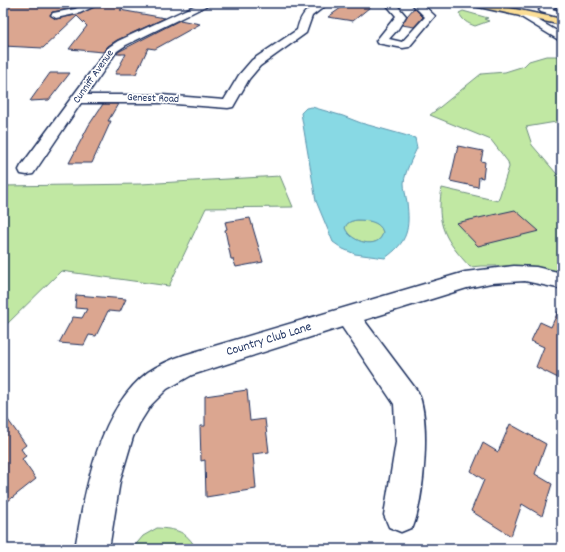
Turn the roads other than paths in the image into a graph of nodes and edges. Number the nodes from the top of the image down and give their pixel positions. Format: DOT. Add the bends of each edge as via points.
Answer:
graph roads {
  1 [pos="96,3"];
  2 [pos="207,3"];
  3 [pos="324,3"];
  4 [pos="390,3"];
  5 [pos="416,3"];
  6 [pos="474,3"];
  7 [pos="556,3"];
  8 [pos="524,10"];
  9 [pos="56,15"];
  10 [pos="562,15"];
  11 [pos="562,22"];
  12 [pos="393,26"];
  13 [pos="546,29"];
  14 [pos="419,30"];
  15 [pos="562,39"];
  16 [pos="78,99"];
  17 [pos="27,170"];
  18 [pos="562,282"];
  19 [pos="347,316"];
  20 [pos="400,515"];
  21 [pos="92,549"];
  1 -- 9 [label="street"];
  2 -- 16 [label="street, Cunniff Avenue" via="119,44 107,56"];
  3 -- 16 [label="street, Genest Road" via="308,14 302,31 256,63 243,78 228,104 162,98"];
  4 -- 12 [label="street" via="400,15"];
  5 -- 14 [label="street" via="430,16"];
  6 -- 8 [label="main road" via="509,11"];
  7 -- 10 [label="street" via="544,10"];
  8 -- 11 [label="main road"];
  8 -- 13 [label="street"];
  11 -- 13 [label="street" via="552,24"];
  12 -- 14 [label="street"];
  12 -- 14 [label="street" via="382,42 405,45"];
  13 -- 15 [label="street"];
  16 -- 17 [label="street, Cunniff Avenue"];
  18 -- 19 [label="street, Country Club Lane" via="529,273 494,274 465,280"];
  19 -- 20 [label="street" via="408,401 411,442"];
  19 -- 21 [label="street, Country Club Lane" via="184,366 158,380 137,401 121,432 100,497"];
}
